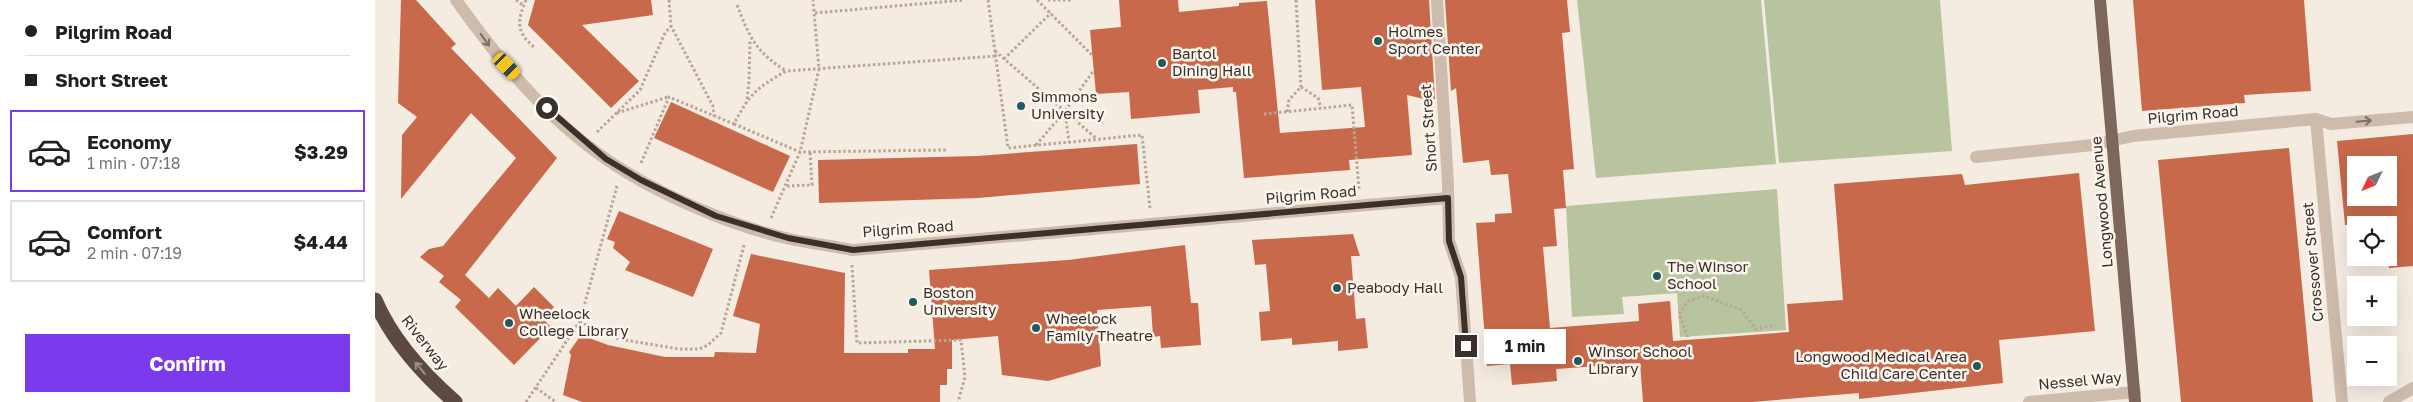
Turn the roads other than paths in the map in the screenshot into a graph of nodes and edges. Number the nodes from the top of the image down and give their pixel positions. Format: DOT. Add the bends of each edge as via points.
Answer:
graph roads {
  1 [pos="456,0"];
  2 [pos="1437,0"];
  3 [pos="2100,0"];
  4 [pos="2413,117"];
  5 [pos="2316,120"];
  6 [pos="2112,141"];
  7 [pos="1977,157"];
  8 [pos="1448,198"];
  9 [pos="375,300"];
  10 [pos="2413,388"];
  11 [pos="2135,397"];
  12 [pos="455,402"];
  13 [pos="1470,402"];
  14 [pos="2029,402"];
  15 [pos="2342,402"];
  16 [pos="2389,402"];
  1 -- 8 [label="street, Pilgrim Road, one-way" via="494,53 547,108 606,159 641,180 716,216 788,238 853,250"];
  2 -- 8 [label="street, Short Street"];
  3 -- 6 [label="main road, Longwood Avenue"];
  5 -- 4 [label="street, Pilgrim Road, one-way" via="2331,124"];
  5 -- 6 [label="street, Pilgrim Road" via="2133,136"];
  5 -- 15 [label="street, Crossover Street"];
  6 -- 7 [label="street, Pilgrim Road"];
  6 -- 11 [label="main road, Longwood Avenue"];
  8 -- 13 [label="street, Short Street" via="1449,241 1461,277"];
  12 -- 9 [label="highway, Riverway, one-way" via="428,377 400,343"];
  10 -- 16 [label="street"];
  11 -- 14 [label="street, Nessel Way"];
}
